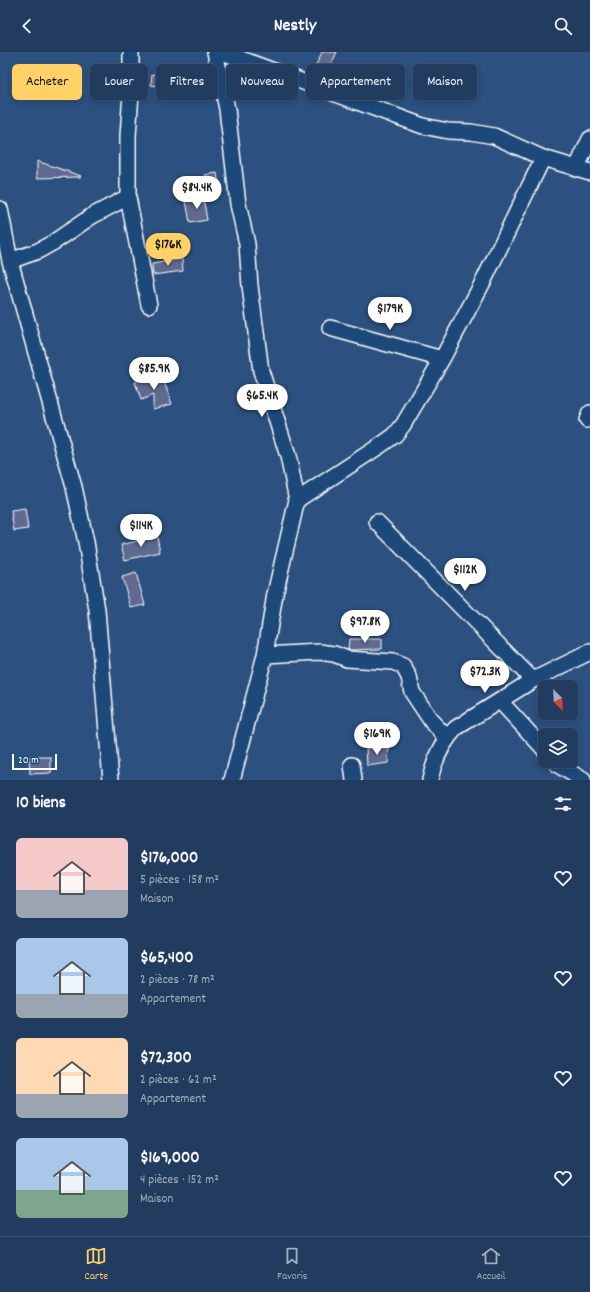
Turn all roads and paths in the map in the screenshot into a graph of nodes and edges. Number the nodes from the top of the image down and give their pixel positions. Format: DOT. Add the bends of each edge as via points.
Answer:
graph roads {
  1 [pos="131,52"];
  2 [pos="216,52"];
  3 [pos="222,52"];
  4 [pos="590,139"];
  5 [pos="543,158"];
  6 [pos="583,170"];
  7 [pos="128,197"];
  8 [pos="0,209"];
  9 [pos="10,261"];
  10 [pos="149,305"];
  11 [pos="330,328"];
  12 [pos="442,359"];
  13 [pos="297,500"];
  14 [pos="377,522"];
  15 [pos="590,652"];
  16 [pos="265,655"];
  17 [pos="533,680"];
  18 [pos="500,701"];
  19 [pos="447,738"];
  20 [pos="538,742"];
  21 [pos="352,765"];
  22 [pos="564,768"];
  23 [pos="111,780"];
  24 [pos="232,780"];
  25 [pos="354,780"];
  26 [pos="430,780"];
  27 [pos="583,780"];
  1 -- 7 [label="street"];
  2 -- 13 [label="street" via="227,109 238,204 247,244 261,370 288,456"];
  3 -- 5 [label="street" via="423,126 494,136"];
  4 -- 6 [label="street"];
  5 -- 6 [label="street"];
  5 -- 12 [label="street" via="484,280"];
  7 -- 9 [label="street" via="92,216 38,251"];
  7 -- 10 [label="street"];
  8 -- 9 [label="street"];
  9 -- 23 [label="street" via="74,487 86,542 97,610"];
  11 -- 12 [label="street"];
  12 -- 13 [label="street" via="395,435"];
  13 -- 16 [label="street" via="275,594"];
  14 -- 17 [label="street"];
  15 -- 17 [label="street"];
  16 -- 19 [label="street" via="320,652 347,659 393,662 404,666 412,692 432,722"];
  16 -- 24 [label="street"];
  17 -- 18 [label="street"];
  18 -- 19 [label="street" via="456,728"];
  18 -- 20 [label="street"];
  19 -- 26 [label="street" via="440,748"];
  21 -- 25 [label="street"];
  22 -- 27 [label="street"];
}
